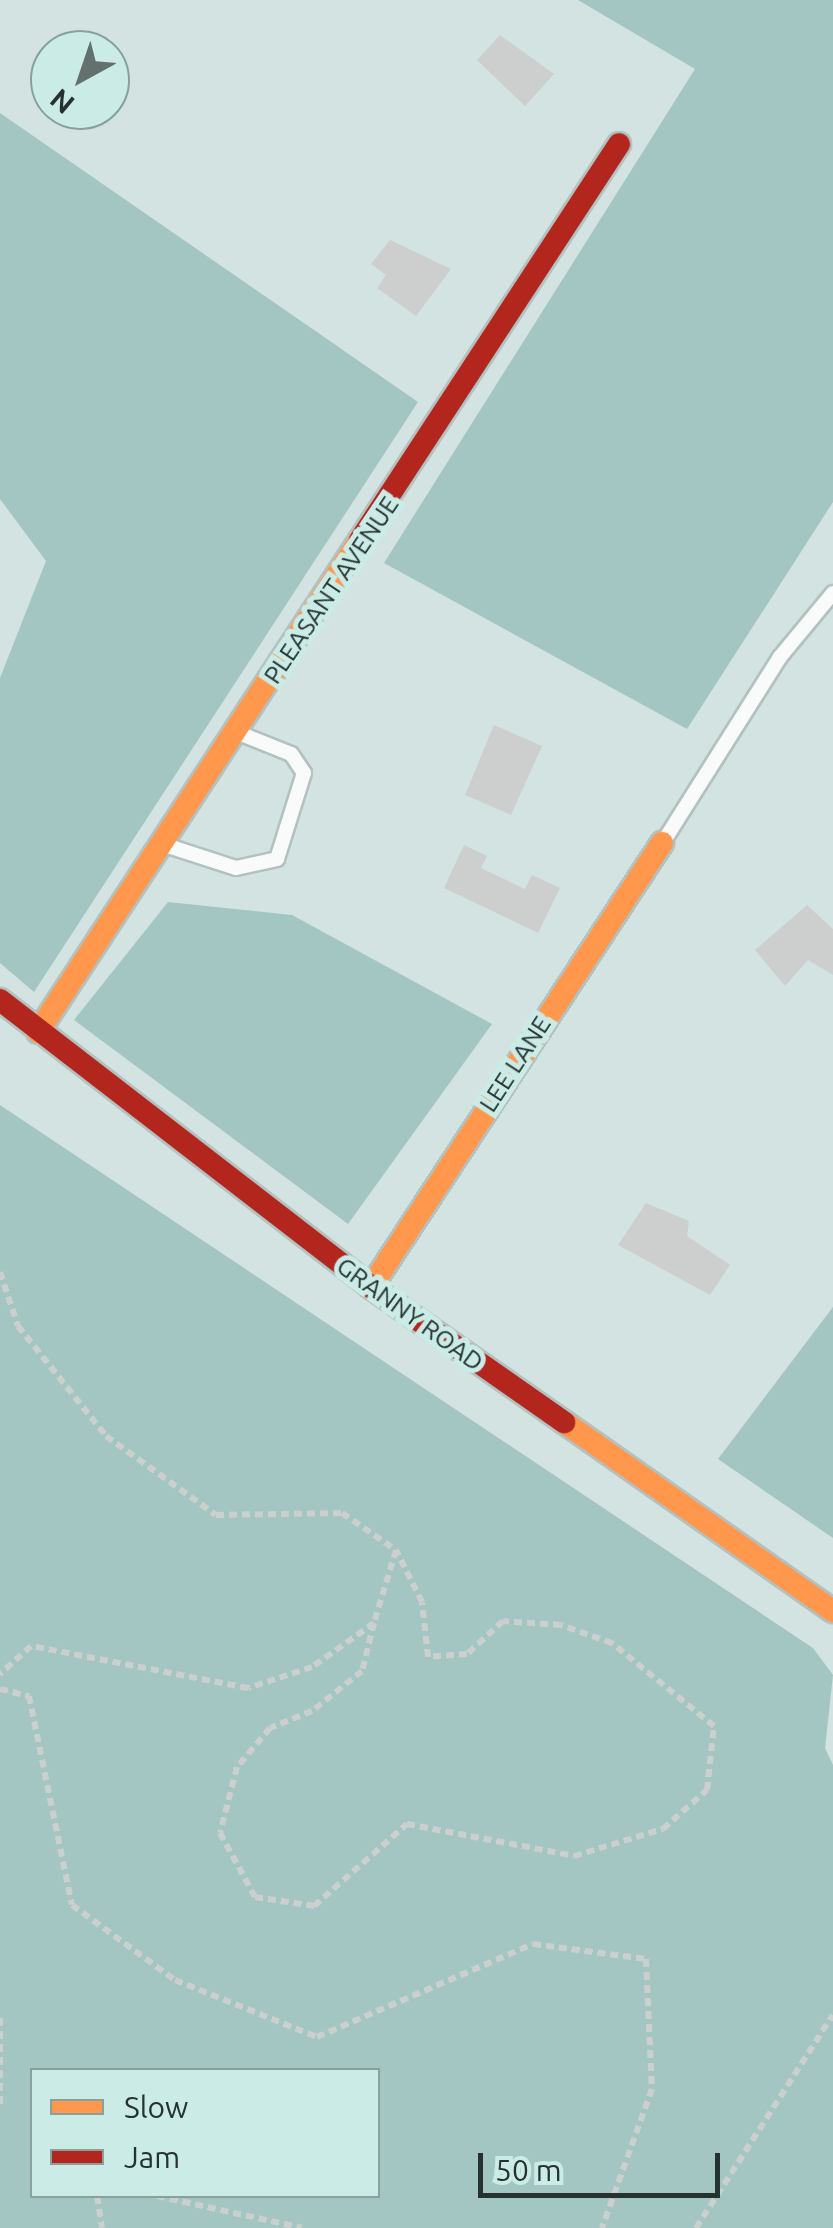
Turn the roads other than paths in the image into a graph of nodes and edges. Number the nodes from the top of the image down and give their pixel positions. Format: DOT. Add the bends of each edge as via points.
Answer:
graph roads {
  1 [pos="619,144"];
  2 [pos="833,593"];
  3 [pos="236,732"];
  4 [pos="160,843"];
  5 [pos="662,844"];
  6 [pos="0,1000"];
  7 [pos="38,1032"];
  8 [pos="371,1287"];
  9 [pos="833,1611"];
  1 -- 3 [label="street, PLEASANT AVENUE"];
  2 -- 5 [label="lane" via="780,657"];
  3 -- 4 [label="street, PLEASANT AVENUE"];
  3 -- 4 [label="lane" via="292,754 304,773 276,859 236,868"];
  4 -- 7 [label="street, PLEASANT AVENUE"];
  5 -- 8 [label="street, LEE LANE"];
  6 -- 7 [label="street, GRANNY ROAD"];
  7 -- 8 [label="street, GRANNY ROAD"];
  8 -- 9 [label="street, GRANNY ROAD"];
}
